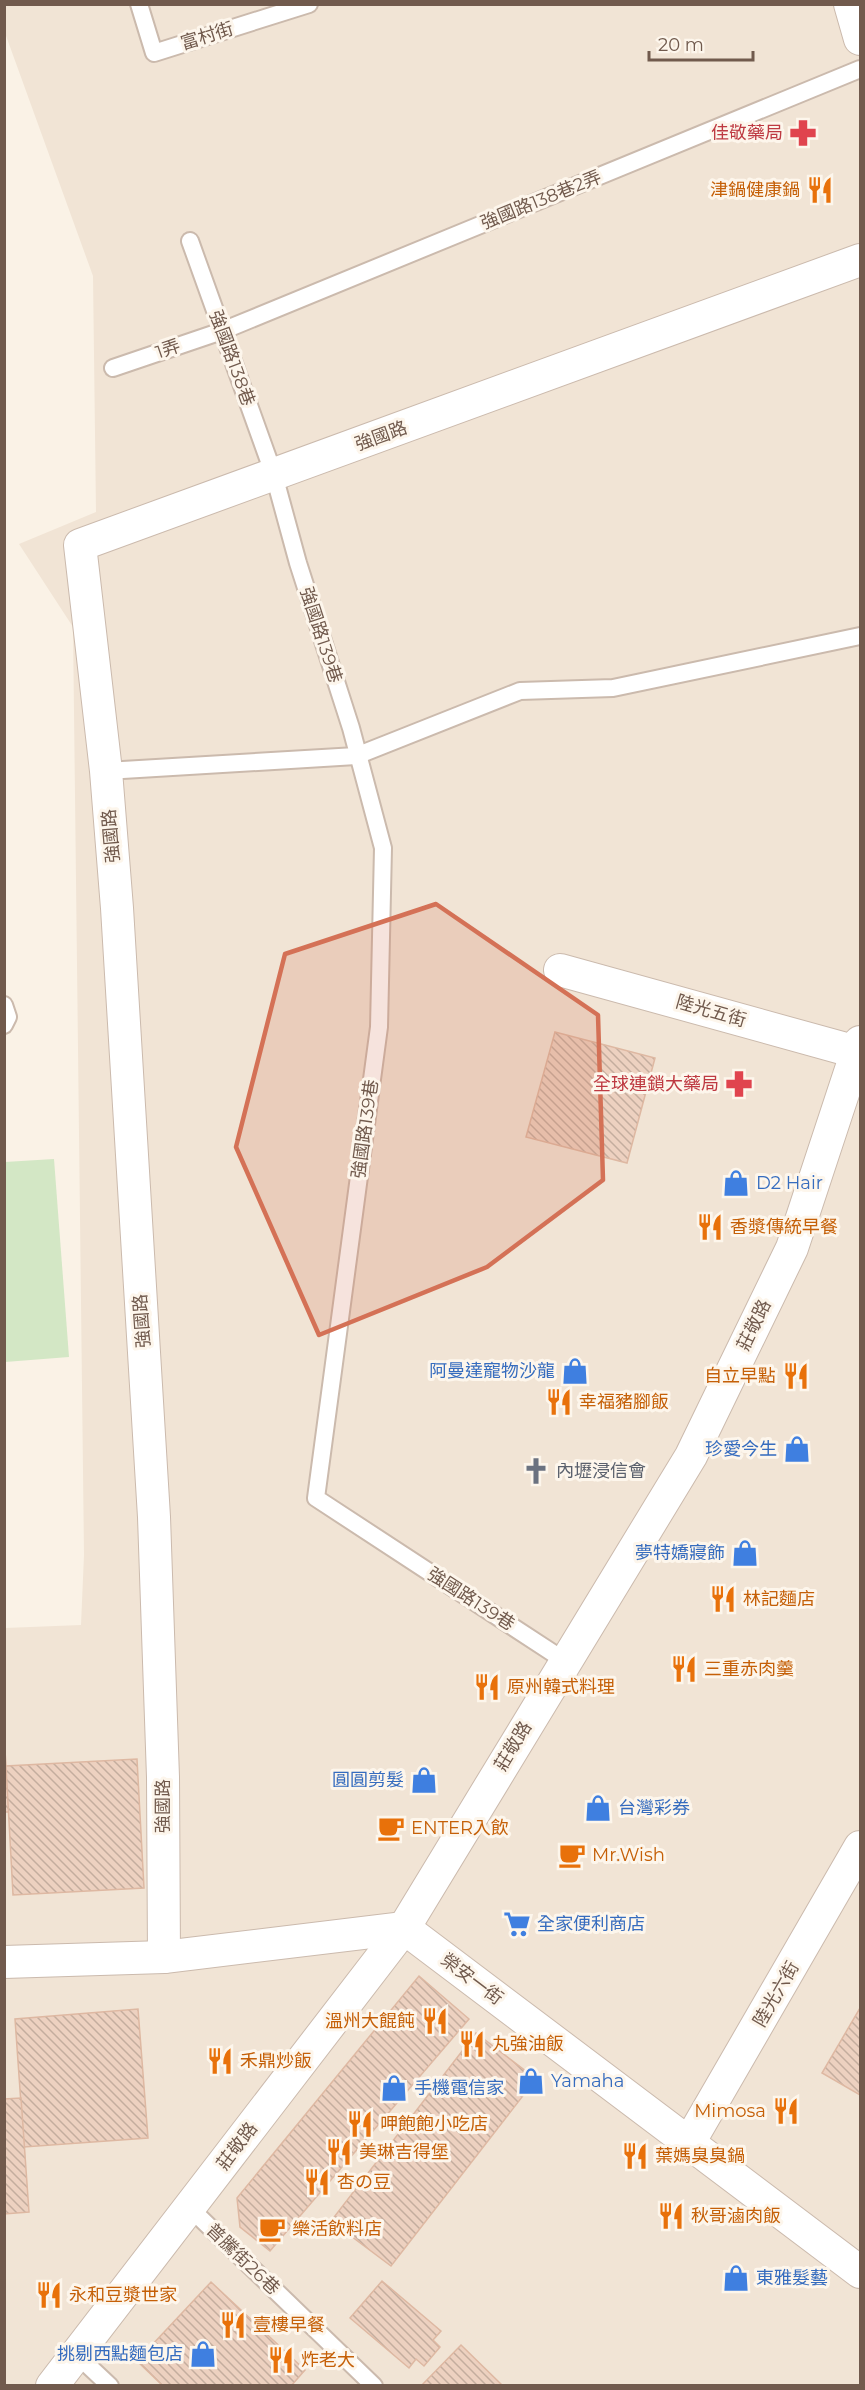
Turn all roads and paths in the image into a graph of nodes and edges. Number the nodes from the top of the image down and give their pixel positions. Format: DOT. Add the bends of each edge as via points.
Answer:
graph roads {
  1 [pos="139,4"];
  2 [pos="309,4"];
  3 [pos="850,4"];
  4 [pos="861,39"];
  5 [pos="861,69"];
  6 [pos="190,241"];
  7 [pos="861,260"];
  8 [pos="222,330"];
  9 [pos="113,368"];
  10 [pos="274,476"];
  11 [pos="861,636"];
  12 [pos="356,756"];
  13 [pos="106,771"];
  14 [pos="560,970"];
  15 [pos="4,1005"];
  16 [pos="4,1025"];
  17 [pos="860,1049"];
  18 [pos="565,1660"];
  19 [pos="861,1847"];
  20 [pos="404,1928"];
  21 [pos="164,1958"];
  22 [pos="4,1962"];
  23 [pos="690,2141"];
  24 [pos="190,2208"];
  25 [pos="861,2272"];
  26 [pos="77,2355"];
  27 [pos="52,2385"];
  28 [pos="110,2385"];
  29 [pos="374,2385"];
  1 -- 2 [label="lane, 富村街" via="154,53"];
  3 -- 4 [label="street"];
  5 -- 8 [label="lane, 強國路138巷2弄"];
  6 -- 8 [label="lane, 強國路138巷"];
  7 -- 10 [label="street, 強國路"];
  8 -- 9 [label="lane, 1弄"];
  8 -- 10 [label="lane, 強國路138巷"];
  10 -- 12 [label="lane, 強國路139巷" via="351,728"];
  10 -- 13 [label="street, 強國路" via="80,545"];
  11 -- 12 [label="lane" via="613,688 520,691"];
  12 -- 13 [label="lane"];
  12 -- 18 [label="lane, 強國路139巷" via="383,848 379,1027 316,1498"];
  13 -- 21 [label="street, 強國路" via="154,1517 164,1777"];
  14 -- 17 [label="street, 陸光五街"];
  15 -- 16 [label="lane" via="8,1017"];
  17 -- 18 [label="street, 莊敬路" via="792,1248 691,1456"];
  18 -- 20 [label="street, 莊敬路"];
  19 -- 23 [label="street, 陸光六街"];
  20 -- 21 [label="street"];
  20 -- 23 [label="street, 榮安一街"];
  20 -- 24 [label="street, 莊敬路"];
  21 -- 22 [label="street"];
  23 -- 25 [label="street, 榮安一街"];
  24 -- 26 [label="street, 莊敬路"];
  24 -- 29 [label="lane, 普騰街26巷"];
  26 -- 27 [label="street, 莊敬路"];
  26 -- 28 [label="lane"];
}
